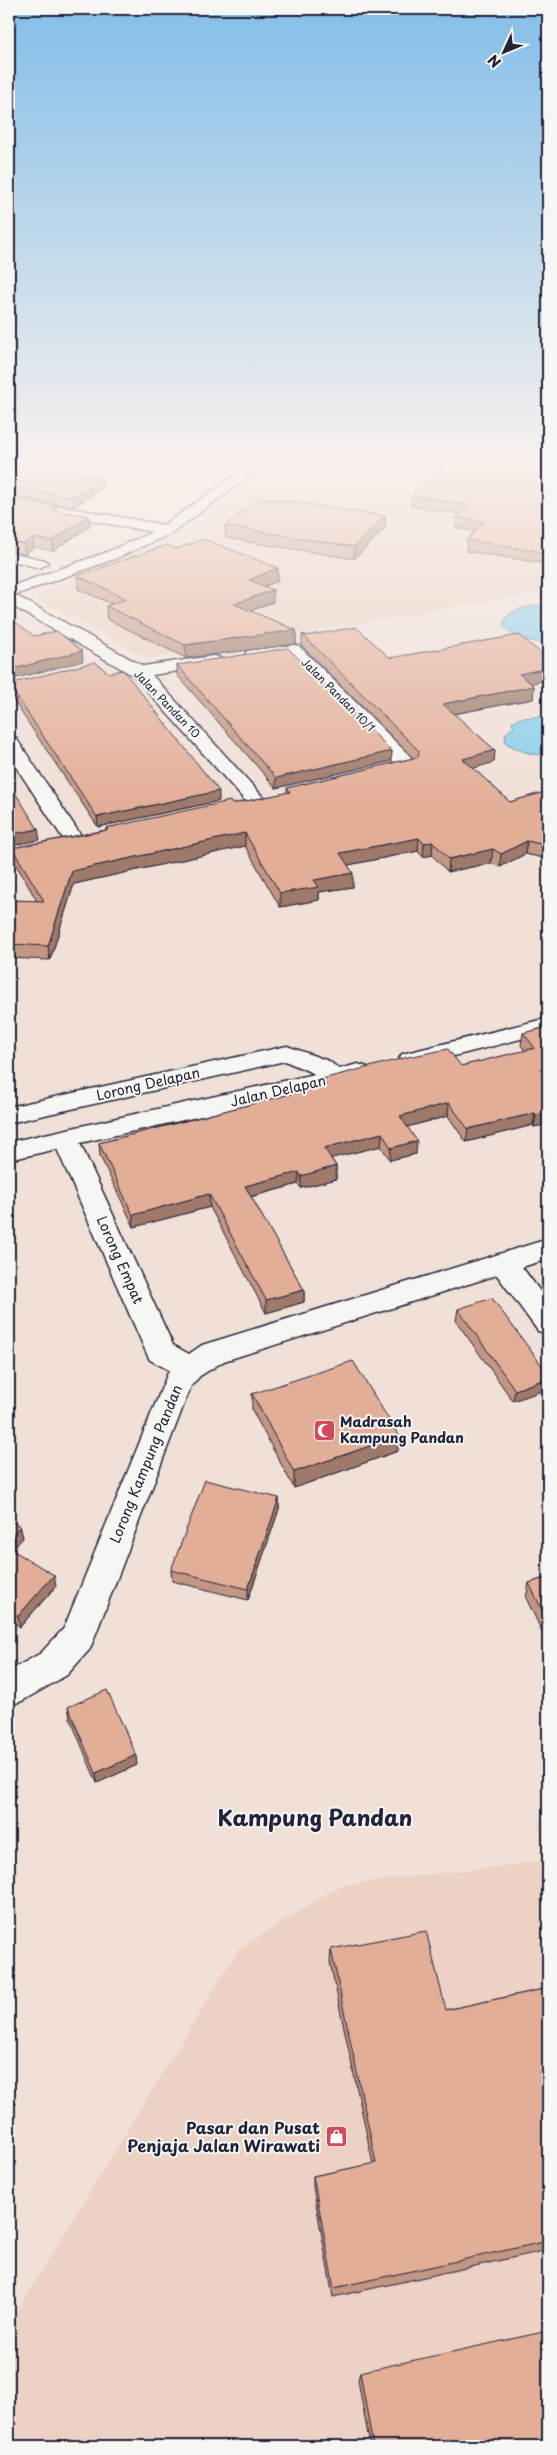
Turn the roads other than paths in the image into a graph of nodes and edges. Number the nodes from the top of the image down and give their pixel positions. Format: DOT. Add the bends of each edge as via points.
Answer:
graph roads {
  1 [pos="52,577"];
  2 [pos="9,592"];
  3 [pos="9,598"];
  4 [pos="30,610"];
  5 [pos="9,615"];
  6 [pos="117,658"];
  7 [pos="90,666"];
  8 [pos="140,672"];
  9 [pos="9,742"];
  10 [pos="399,767"];
  11 [pos="257,800"];
  12 [pos="93,836"];
  13 [pos="548,1025"];
  14 [pos="336,1078"];
  15 [pos="9,1115"];
  16 [pos="66,1138"];
  17 [pos="9,1151"];
  18 [pos="548,1250"];
  19 [pos="503,1263"];
  20 [pos="548,1324"];
  21 [pos="189,1368"];
  22 [pos="9,1689"];
  1 -- 2 [label="street"];
  3 -- 4 [label="street, Jalan Pandan 10"];
  4 -- 5 [label="street"];
  4 -- 6 [label="street, Jalan Pandan 10"];
  6 -- 7 [label="street"];
  6 -- 8 [label="street, Jalan Pandan 10"];
  8 -- 10 [label="street, Jalan Pandan 10/1" via="293,650"];
  8 -- 11 [label="street, Jalan Pandan 10"];
  9 -- 12 [label="street" via="64,842"];
  13 -- 14 [label="street, Jalan Delapan"];
  14 -- 15 [label="street, Lorong Delapan" via="320,1066 287,1053"];
  14 -- 16 [label="street, Jalan Delapan"];
  16 -- 17 [label="street"];
  16 -- 21 [label="street, Lorong Empat" via="161,1352"];
  18 -- 19 [label="street, Lorong Kampung Pandan"];
  19 -- 20 [label="street"];
  19 -- 21 [label="street, Lorong Kampung Pandan" via="213,1354"];
  21 -- 22 [label="street, Lorong Kampung Pandan" via="178,1380 78,1638 54,1664"];
}
